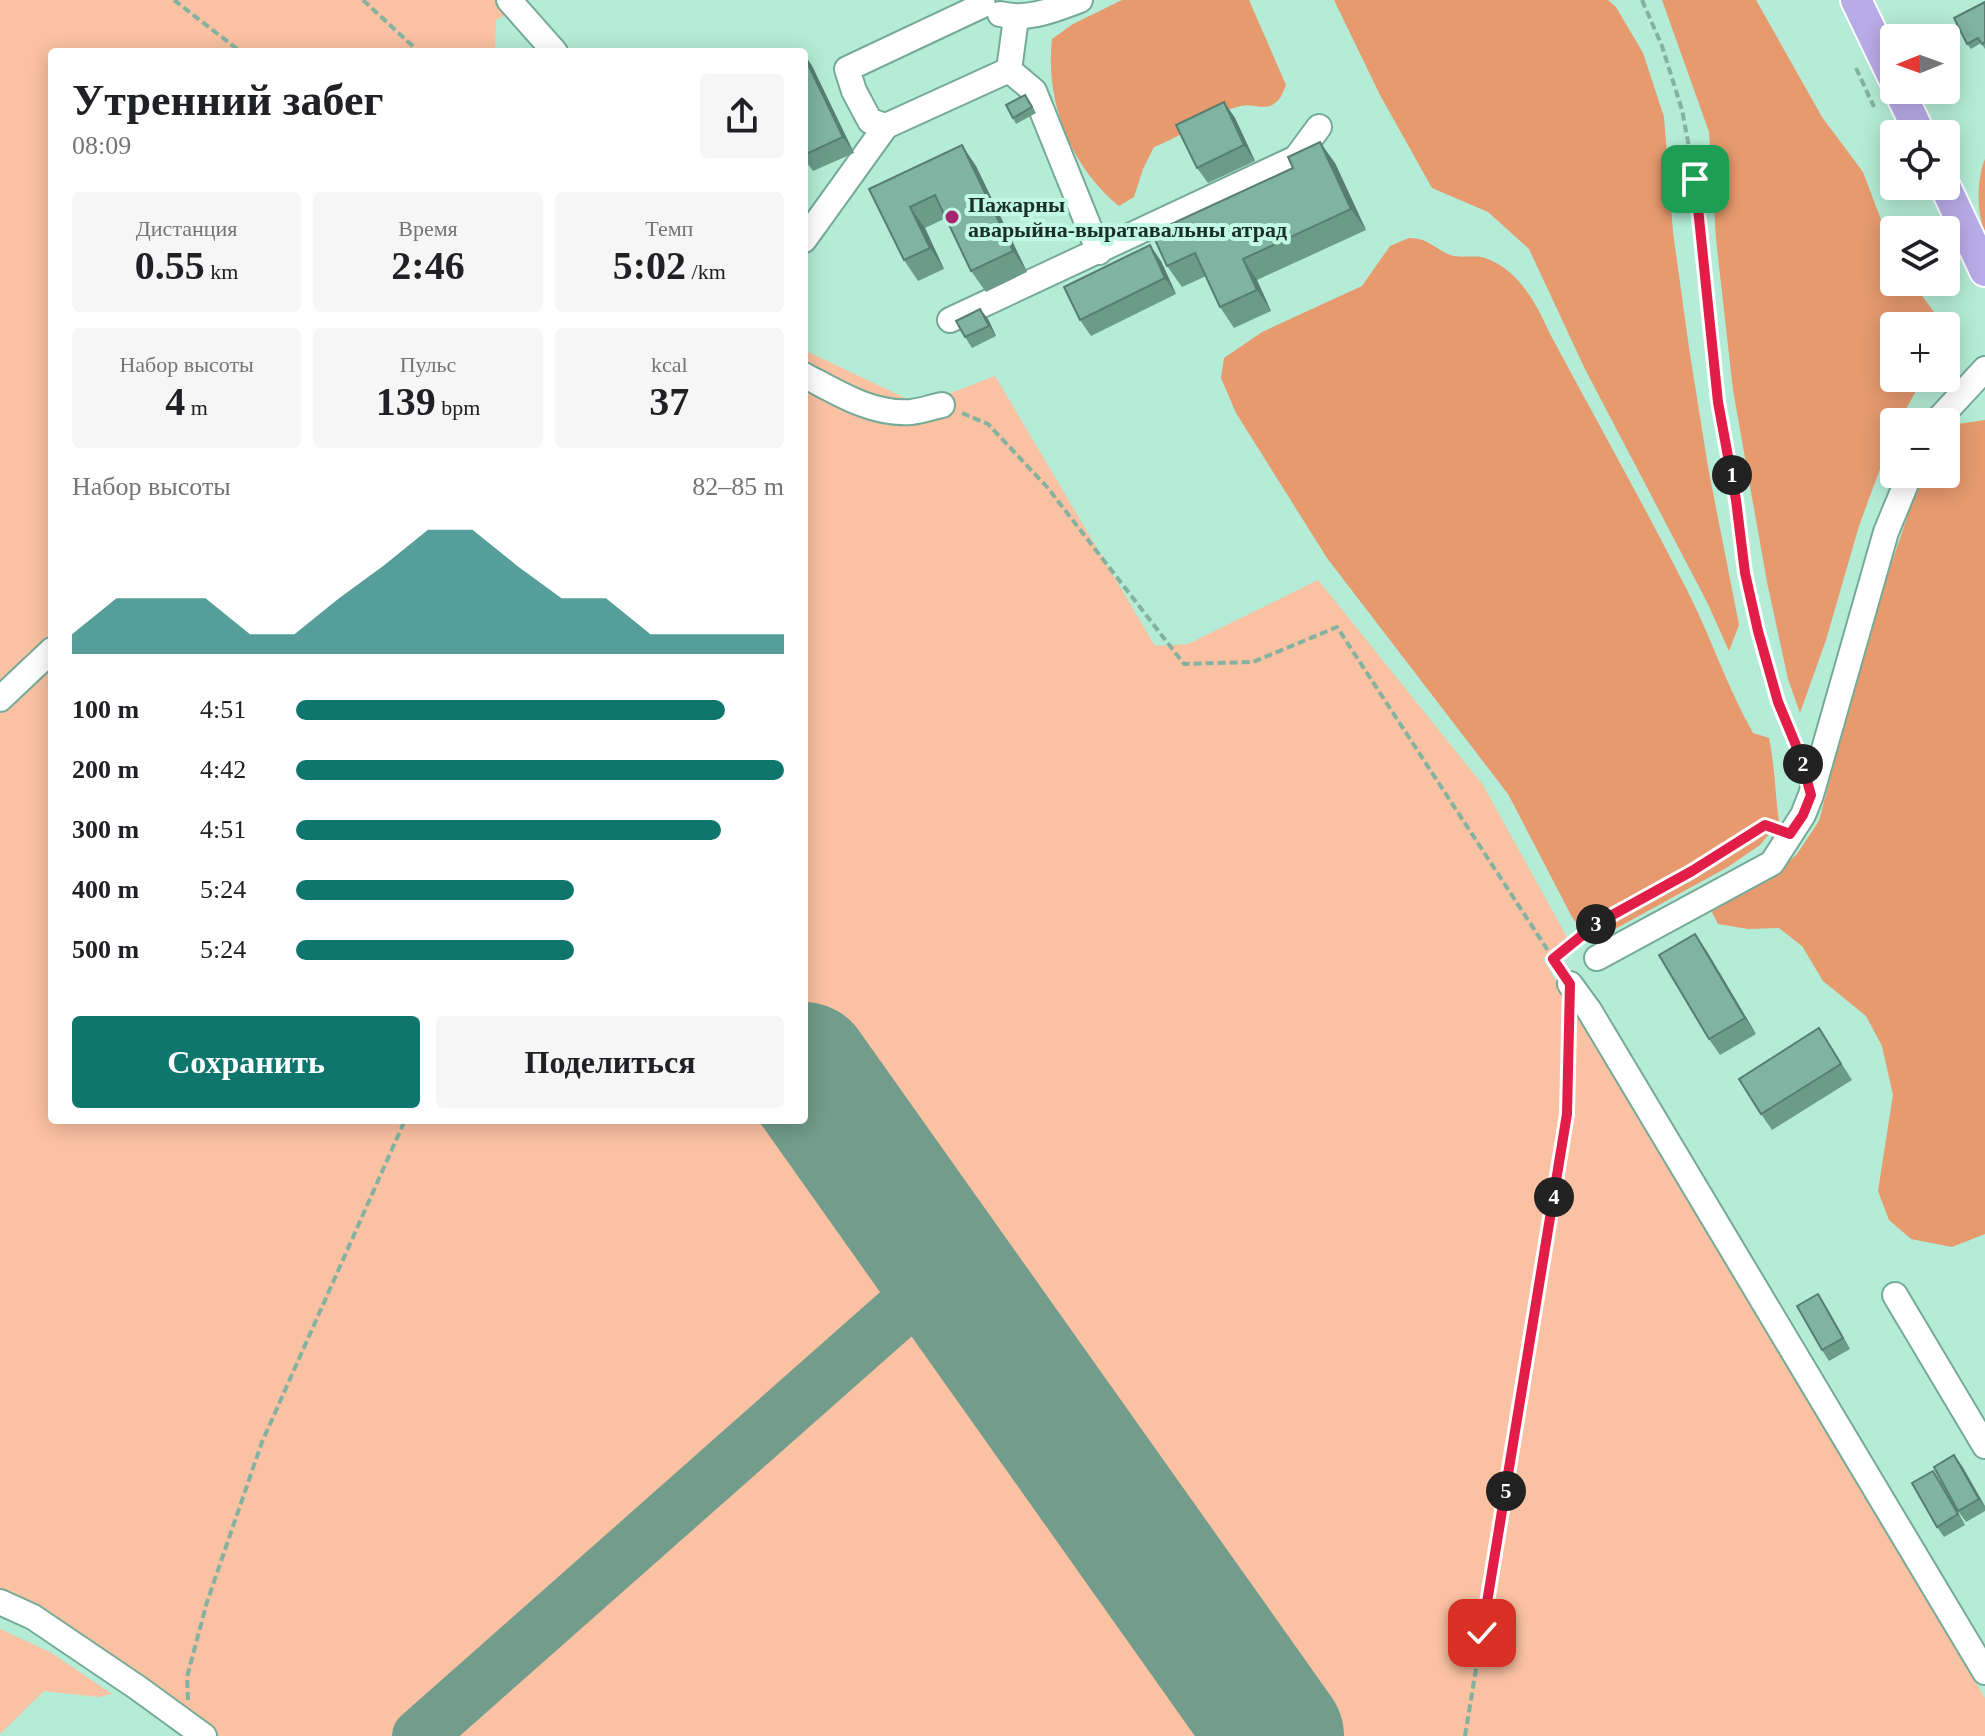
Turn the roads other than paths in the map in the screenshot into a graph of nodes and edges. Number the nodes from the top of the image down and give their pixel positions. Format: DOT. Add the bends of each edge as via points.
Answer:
graph roads {
  1 [pos="509,0"];
  2 [pos="1080,0"];
  3 [pos="1856,0"];
  4 [pos="980,2"];
  5 [pos="1016,18"];
  6 [pos="551,48"];
  7 [pos="1880,50"];
  8 [pos="1009,70"];
  9 [pos="886,126"];
  10 [pos="1319,127"];
  11 [pos="1952,200"];
  12 [pos="808,234"];
  13 [pos="1099,252"];
  14 [pos="1985,271"];
  15 [pos="950,320"];
  16 [pos="1985,369"];
  17 [pos="808,377"];
  18 [pos="942,405"];
  19 [pos="1949,408"];
  20 [pos="1904,488"];
  21 [pos="48,654"];
  22 [pos="0,699"];
  23 [pos="1597,958"];
  24 [pos="1570,984"];
  25 [pos="1895,1295"];
  26 [pos="1985,1446"];
  27 [pos="0,1602"];
  28 [pos="1985,1672"];
  29 [pos="196,1731"];
  1 -- 6 [label="street"];
  2 -- 5 [label="street"];
  3 -- 7 [label="main road"];
  4 -- 5 [label="street"];
  4 -- 9 [label="street" via="847,69 870,121"];
  5 -- 8 [label="street"];
  8 -- 9 [label="street"];
  8 -- 13 [label="street" via="1034,91"];
  9 -- 12 [label="street"];
  10 -- 13 [label="street" via="1296,158"];
  11 -- 14 [label="main road"];
  13 -- 15 [label="street"];
  16 -- 19 [label="street"];
  17 -- 18 [label="street" via="879,410 911,412"];
  20 -- 23 [label="street" via="1886,532 1811,795 1772,863"];
  21 -- 22 [label="street"];
  24 -- 28 [label="street"];
  25 -- 26 [label="street"];
  27 -- 29 [label="street" via="45,1625"];
}
